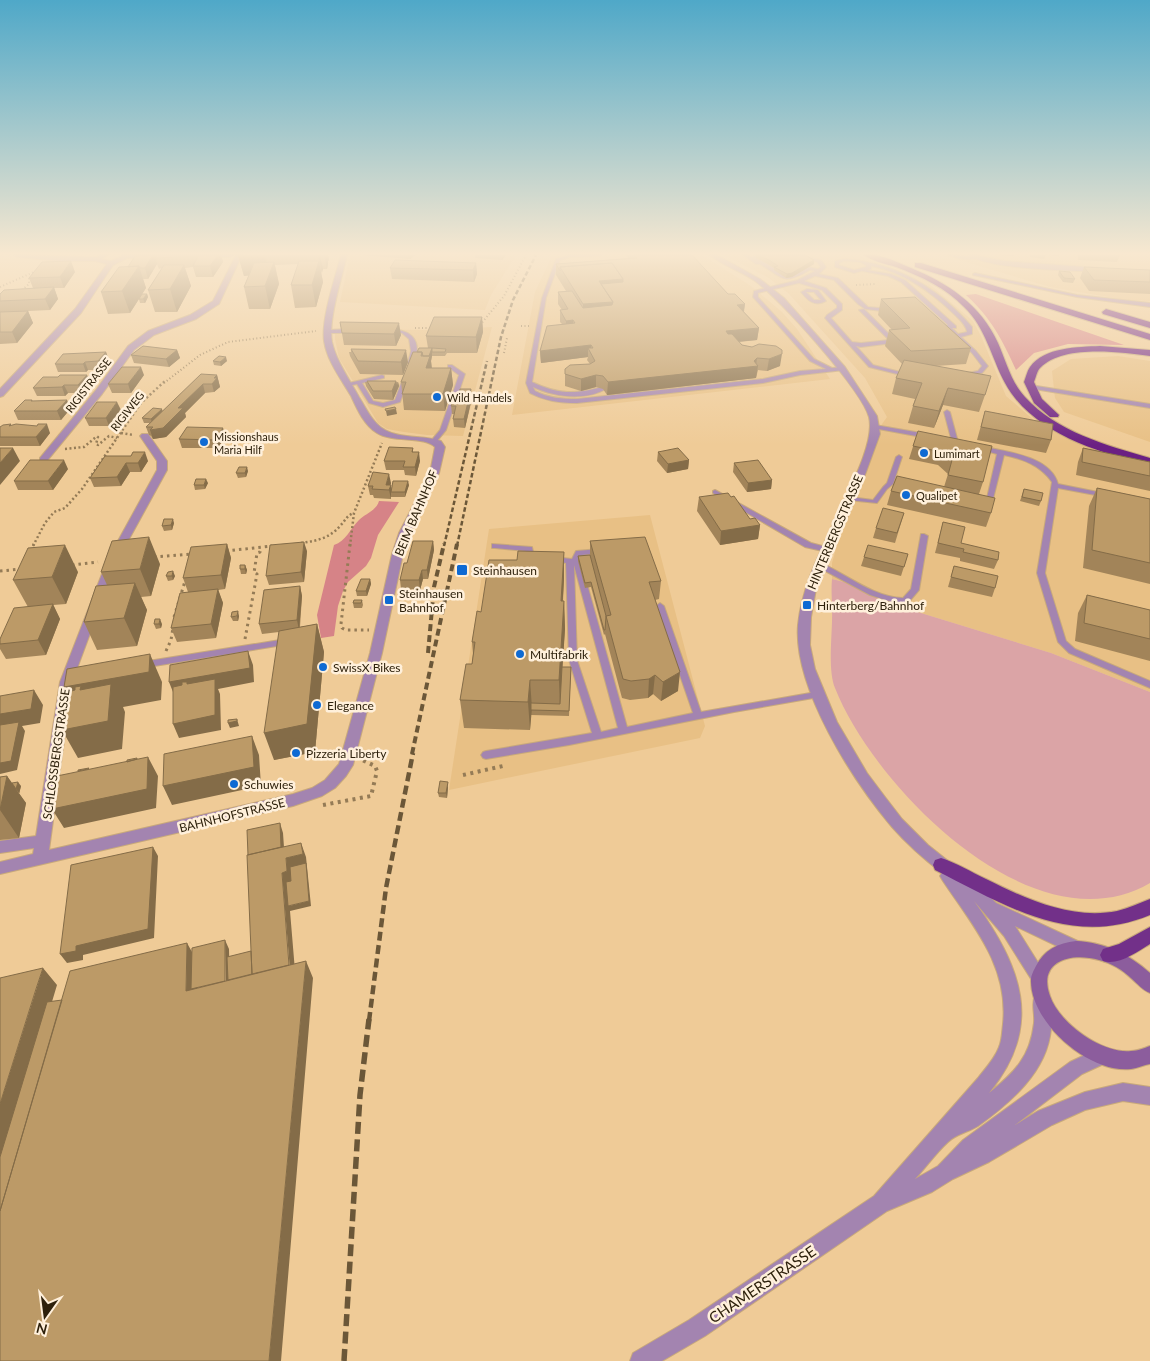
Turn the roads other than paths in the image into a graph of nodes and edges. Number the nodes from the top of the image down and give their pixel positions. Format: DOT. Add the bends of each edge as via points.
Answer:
graph roads {
  1 [pos="71,319"];
  2 [pos="189,319"];
  3 [pos="330,319"];
  4 [pos="540,319"];
  5 [pos="773,319"];
  6 [pos="796,319"];
  7 [pos="828,319"];
  8 [pos="871,319"];
  9 [pos="937,319"];
  10 [pos="945,319"];
  11 [pos="960,319"];
  12 [pos="978,319"];
  13 [pos="1092,319"];
  14 [pos="1111,319"];
  15 [pos="1128,319"];
  16 [pos="1150,325"];
  17 [pos="327,331"];
  18 [pos="357,331"];
  19 [pos="382,331"];
  20 [pos="1150,331"];
  21 [pos="963,335"];
  22 [pos="1150,337"];
  23 [pos="850,343"];
  24 [pos="1150,353"];
  25 [pos="410,366"];
  26 [pos="450,366"];
  27 [pos="842,370"];
  28 [pos="407,374"];
  29 [pos="961,375"];
  30 [pos="918,376"];
  31 [pos="382,377"];
  32 [pos="359,382"];
  33 [pos="529,383"];
  34 [pos="348,384"];
  35 [pos="1030,387"];
  36 [pos="603,389"];
  37 [pos="0,394"];
  38 [pos="613,394"];
  39 [pos="625,396"];
  40 [pos="1150,406"];
  41 [pos="948,412"];
  42 [pos="875,427"];
  43 [pos="144,436"];
  44 [pos="938,438"];
  45 [pos="946,440"];
  46 [pos="434,441"];
  47 [pos="955,442"];
  48 [pos="964,444"];
  49 [pos="974,446"];
  50 [pos="1001,453"];
  51 [pos="1150,454"];
  52 [pos="899,457"];
  53 [pos="43,460"];
  54 [pos="1150,462"];
  55 [pos="890,484"];
  56 [pos="1054,485"];
  57 [pos="900,486"];
  58 [pos="715,492"];
  59 [pos="1113,497"];
  60 [pos="850,499"];
  61 [pos="973,502"];
  62 [pos="924,536"];
  63 [pos="495,546"];
  64 [pos="826,550"];
  65 [pos="605,551"];
  66 [pos="820,566"];
  67 [pos="660,606"];
  68 [pos="382,630"];
  69 [pos="280,644"];
  70 [pos="132,667"];
  71 [pos="1150,685"];
  72 [pos="816,694"];
  73 [pos="698,715"];
  74 [pos="622,730"];
  75 [pos="597,735"];
  76 [pos="486,755"];
  77 [pos="43,841"];
  78 [pos="0,847"];
  79 [pos="40,860"];
  80 [pos="941,865"];
  81 [pos="0,868"];
  82 [pos="988,905"];
  83 [pos="1150,907"];
  84 [pos="1150,935"];
  85 [pos="1076,948"];
  86 [pos="1109,955"];
  87 [pos="1150,985"];
  88 [pos="1040,986"];
  89 [pos="1102,1056"];
  90 [pos="1149,1057"];
  91 [pos="1150,1096"];
  92 [pos="942,1134"];
  93 [pos="945,1173"];
  94 [pos="880,1204"];
  95 [pos="642,1361"];
  1 -- 37 [label="street"];
  2 -- 53 [label="street, RIGISTRASSE" via="151,332 131,348"];
  3 -- 17 [label="street"];
  4 -- 33 [label="lane"];
  5 -- 27 [label="lane" via="812,360"];
  6 -- 27 [label="street"];
  7 -- 23 [label="lane"];
  8 -- 23 [label="lane" via="893,341"];
  9 -- 21 [label="lane"];
  10 -- 21 [label="lane"];
  11 -- 21 [label="lane" via="970,330"];
  12 -- 54 [label="highway" via="990,335 1013,388 1037,413 1094,444"];
  13 -- 22 [label="highway"];
  14 -- 20 [label="highway"];
  15 -- 16 [label="highway"];
  17 -- 18 [label="lane"];
  17 -- 34 [label="street" via="333,357"];
  19 -- 25 [label="lane" via="410,336 414,357"];
  21 -- 29 [label="lane" via="985,366 980,372"];
  23 -- 30 [label="lane" via="873,367"];
  24 -- 35 [label="highway" via="1096,349 1056,355 1034,368 1029,378"];
  26 -- 46 [label="lane" via="462,374 443,430"];
  27 -- 39 [label="lane"];
  27 -- 42 [label="street" via="873,416"];
  28 -- 32 [label="lane" via="398,401 392,404 371,402"];
  31 -- 32 [label="lane"];
  32 -- 34 [label="lane"];
  33 -- 36 [label="lane" via="550,393 565,395"];
  33 -- 39 [label="lane" via="532,392 563,401"];
  34 -- 46 [label="street" via="379,431"];
  35 -- 40 [label="lane"];
  35 -- 51 [label="highway" via="1042,405 1060,419 1090,434"];
  38 -- 39 [label="lane"];
  41 -- 47 [label="lane"];
  42 -- 44 [label="lane"];
  42 -- 60 [label="street, HINTERBERGSTRASSE"];
  43 -- 77 [label="street, SCHLOSSBERGSTRASSE" via="162,461 162,470 112,561 72,677"];
  45 -- 47 [label="lane"];
  46 -- 68 [label="street, BEIM BAHNHOF" via="440,447 438,462 422,503 400,544"];
  47 -- 48 [label="lane"];
  49 -- 50 [label="lane"];
  50 -- 56 [label="lane" via="1035,462 1049,471"];
  50 -- 61 [label="lane" via="990,499"];
  52 -- 55 [label="lane"];
  55 -- 57 [label="lane"];
  55 -- 60 [label="lane" via="875,502"];
  56 -- 59 [label="lane"];
  56 -- 71 [label="lane" via="1041,573 1062,642 1072,651"];
  58 -- 64 [label="lane" via="808,545"];
  60 -- 64 [label="street, HINTERBERGSTRASSE"];
  62 -- 66 [label="lane" via="915,590 905,601 881,597"];
  63 -- 75 [label="lane" via="529,549 531,558 570,560 572,660"];
  64 -- 66 [label="street, HINTERBERGSTRASSE"];
  65 -- 74 [label="lane" via="579,553 576,559"];
  66 -- 72 [label="street, HINTERBERGSTRASSE" via="810,589 804,629 806,660"];
  67 -- 73 [label="lane"];
  68 -- 79 [label="street, BAHNHOFSTRASSE" via="349,755 334,783 293,800"];
  69 -- 70 [label="lane"];
  72 -- 73 [label="lane"];
  72 -- 80 [label="street, HINTERBERGSTRASSE" via="880,800 913,840"];
  73 -- 74 [label="lane"];
  74 -- 75 [label="lane"];
  75 -- 76 [label="lane"];
  77 -- 78 [label="street"];
  77 -- 79 [label="street, SCHLOSSBERGSTRASSE"];
  79 -- 81 [label="street, BAHNHOFSTRASSE"];
  80 -- 82 [label="street, HINTERBERGSTRASSE"];
  80 -- 83 [label="highway" via="1019,904 1071,919 1108,920"];
  80 -- 92 [label="street" via="989,934 1005,967 1012,988 1014,1020 1007,1051"];
  82 -- 85 [label="street, HINTERBERGSTRASSE"];
  82 -- 88 [label="street, HINTERBERGSTRASSE" via="1012,932"];
  84 -- 86 [label="highway"];
  85 -- 86 [label="main road"];
  85 -- 88 [label="main road" via="1051,957 1043,966"];
  86 -- 87 [label="main road" via="1137,972"];
  88 -- 89 [label="main road" via="1049,1014 1062,1031 1081,1046"];
  88 -- 92 [label="street, CHAMERSTRASSE" via="1041,1039 1033,1061 1016,1082 970,1120"];
  89 -- 90 [label="main road" via="1126,1060"];
  89 -- 93 [label="street, CHAMERSTRASSE" via="1076,1068 977,1142"];
  91 -- 93 [label="street" via="1123,1092 1085,1101 1045,1118 982,1156"];
  92 -- 94 [label="street, CHAMERSTRASSE"];
  93 -- 94 [label="street, CHAMERSTRASSE"];
  94 -- 95 [label="street, CHAMERSTRASSE" via="697,1328"];
}
